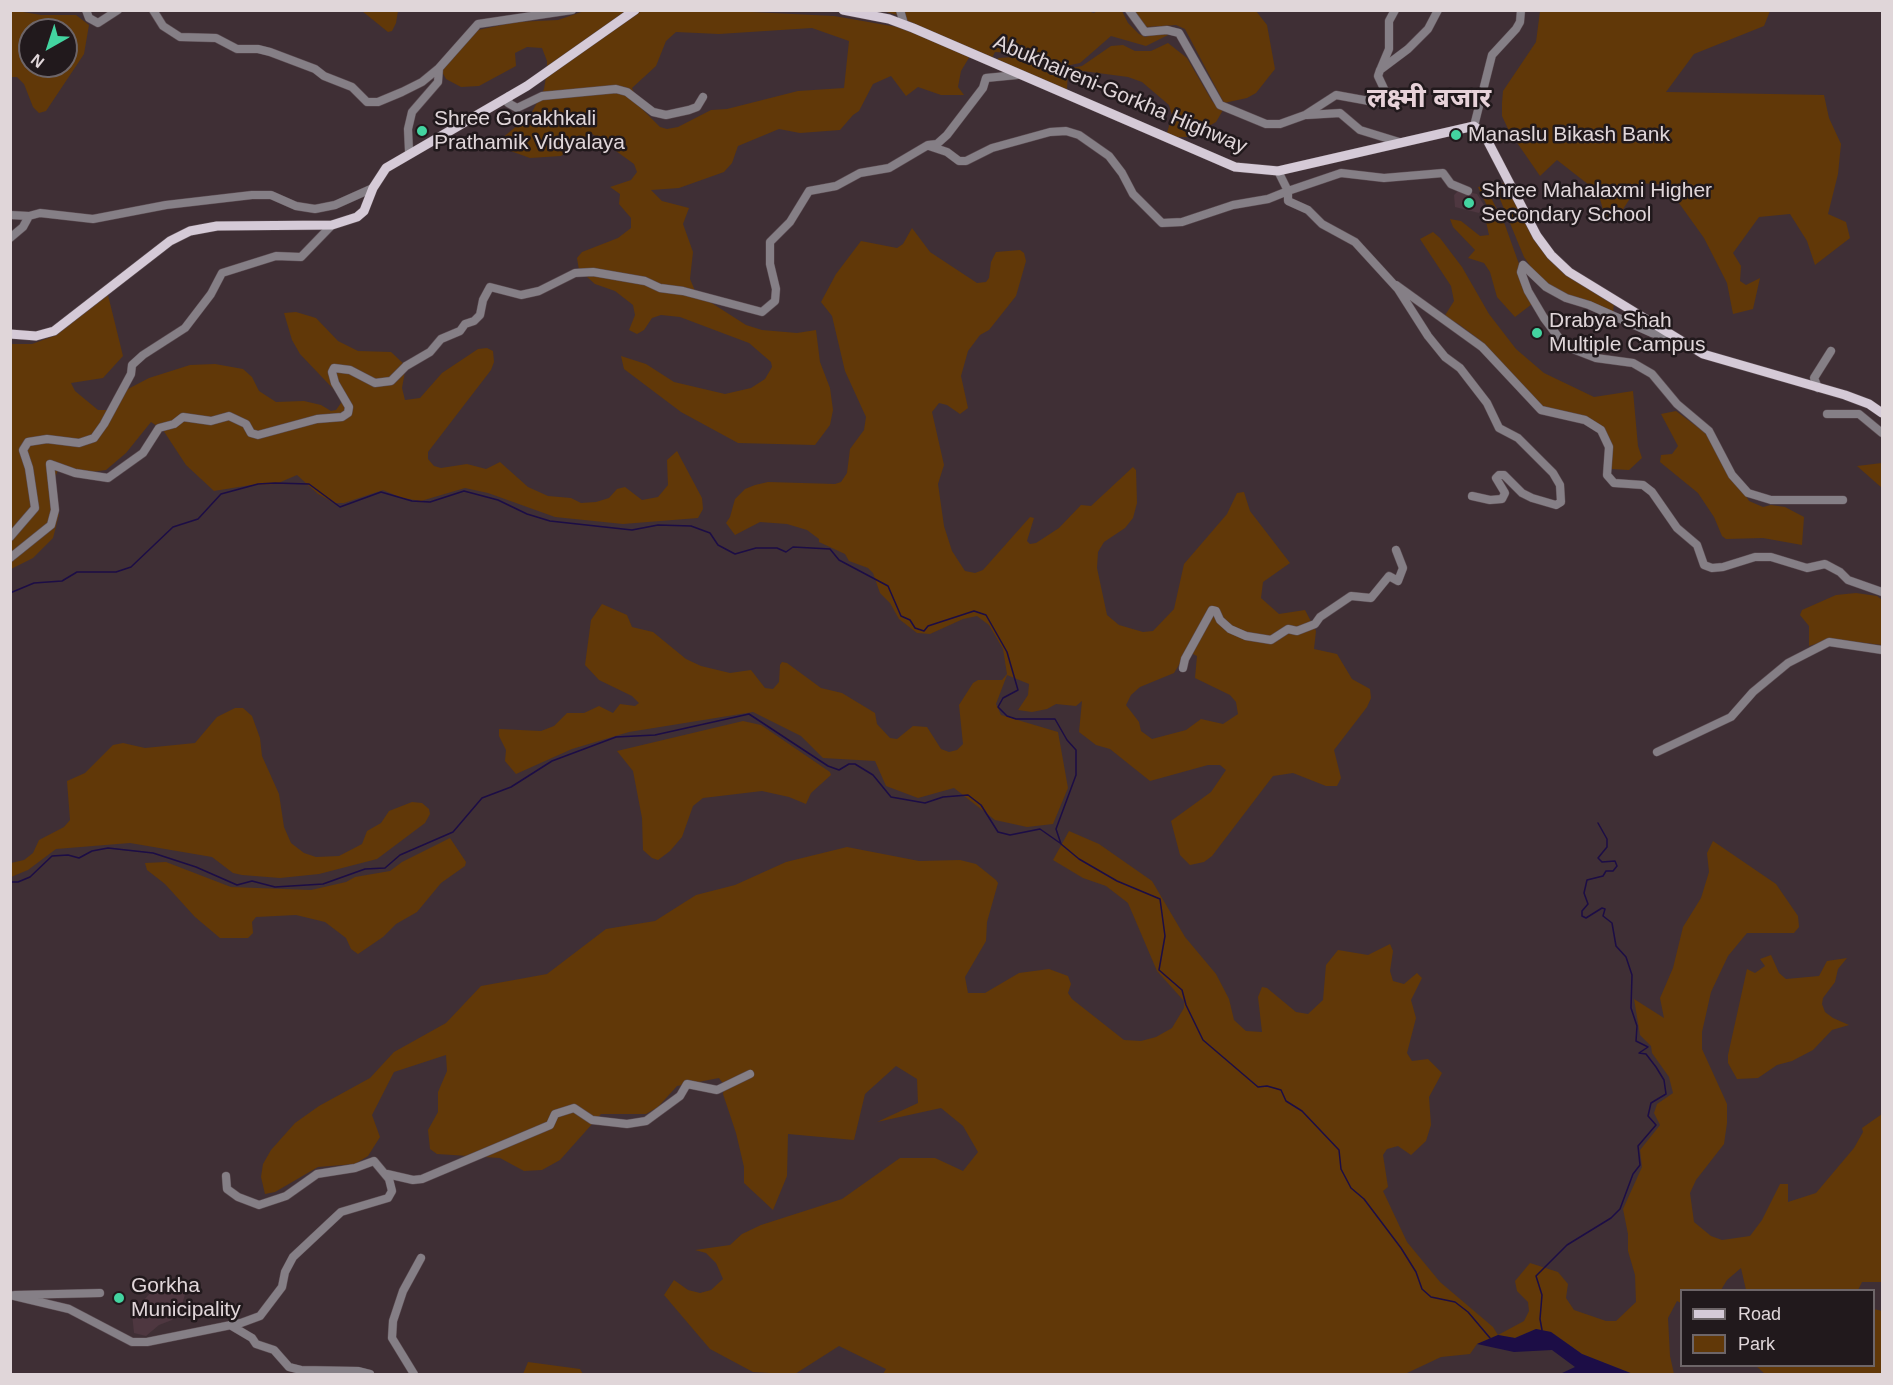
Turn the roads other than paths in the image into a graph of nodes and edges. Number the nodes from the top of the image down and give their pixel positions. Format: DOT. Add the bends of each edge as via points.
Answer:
graph roads {
  1 [pos="87,10"];
  2 [pos="118,10"];
  3 [pos="153,10"];
  4 [pos="572,10"];
  5 [pos="635,10"];
  6 [pos="843,10"];
  7 [pos="900,10"];
  8 [pos="1129,10"];
  9 [pos="1395,10"];
  10 [pos="1438,10"];
  11 [pos="1521,10"];
  12 [pos="904,24"];
  13 [pos="439,68"];
  14 [pos="1380,70"];
  15 [pos="1026,75"];
  16 [pos="509,96"];
  17 [pos="704,97"];
  18 [pos="1305,115"];
  19 [pos="1474,126"];
  20 [pos="1399,142"];
  21 [pos="928,145"];
  22 [pos="411,153"];
  23 [pos="1278,171"];
  24 [pos="373,188"];
  25 [pos="1287,191"];
  26 [pos="1468,191"];
  27 [pos="10,215"];
  28 [pos="29,216"];
  29 [pos="332,225"];
  30 [pos="10,238"];
  31 [pos="1392,283"];
  32 [pos="10,334"];
  33 [pos="1670,336"];
  34 [pos="1831,351"];
  35 [pos="1818,388"];
  36 [pos="1882,413"];
  37 [pos="1827,414"];
  38 [pos="1882,433"];
  39 [pos="1472,496"];
  40 [pos="1844,500"];
  41 [pos="10,537"];
  42 [pos="1396,550"];
  43 [pos="10,558"];
  44 [pos="1882,592"];
  45 [pos="1882,650"];
  46 [pos="1183,668"];
  47 [pos="1657,752"];
  48 [pos="750,1074"];
  49 [pos="385,1173"];
  50 [pos="226,1176"];
  51 [pos="421,1258"];
  52 [pos="100,1293"];
  53 [pos="10,1295"];
  54 [pos="230,1325"];
  55 [pos="370,1374"];
  56 [pos="414,1374"];
  1 -- 2 [label="street" via="89,18 98,23"];
  3 -- 13 [label="street" via="163,26 180,37 216,38 237,49 270,52 352,87 367,102 378,102 402,92"];
  4 -- 13 [label="street" via="478,24"];
  5 -- 16 [label="main road"];
  6 -- 12 [label="main road, Abukhaireni-Gorkha Highway"];
  7 -- 12 [label="street"];
  8 -- 18 [label="street" via="1145,32 1179,33 1220,105 1266,124 1280,124"];
  9 -- 14 [label="street" via="1389,21 1389,49"];
  10 -- 14 [label="street" via="1428,30"];
  11 -- 19 [label="street" via="1516,29 1492,55"];
  12 -- 15 [label="main road, Abukhaireni-Gorkha Highway"];
  13 -- 22 [label="street" via="438,82 412,112 408,129"];
  14 -- 18 [label="street" via="1378,76 1386,93 1380,103 1336,95"];
  15 -- 21 [label="street" via="986,78 947,135 937,144"];
  15 -- 23 [label="main road, Abukhaireni-Gorkha Highway" via="1235,167"];
  16 -- 17 [label="street" via="508,103 517,108 542,96 616,89 627,92 653,112 666,115 689,110"];
  16 -- 22 [label="main road"];
  18 -- 20 [label="street" via="1340,113 1360,130"];
  19 -- 20 [label="main road, Abukhaireni-Gorkha Highway"];
  19 -- 33 [label="main road" via="1484,134 1551,255 1569,272"];
  20 -- 23 [label="main road, Abukhaireni-Gorkha Highway"];
  21 -- 25 [label="street" via="959,161 992,148 1066,130 1109,156 1133,194 1162,223 1182,222"];
  21 -- 43 [label="street" via="889,168 860,173 837,186 809,191 790,222 770,242 775,301 762,312 645,281 593,272 575,273 539,291 521,295 490,287 474,321 441,339 391,381 375,383 350,370 334,368 335,383 349,407 342,417 317,419 258,435 229,416 211,421 183,417 159,428 143,453 108,478 50,464 54,510 51,525"];
  22 -- 24 [label="main road" via="386,168"];
  23 -- 25 [label="street"];
  24 -- 28 [label="street" via="315,209 271,195 252,195 93,219 40,213"];
  24 -- 29 [label="main road" via="364,211 347,222"];
  25 -- 26 [label="street" via="1341,173 1384,178 1443,173 1450,184"];
  25 -- 31 [label="street" via="1288,201 1355,242"];
  27 -- 28 [label="street"];
  28 -- 30 [label="street"];
  29 -- 32 [label="main road" via="217,226 190,231 170,241 54,331 36,336"];
  29 -- 41 [label="street" via="301,257 276,256 222,273 185,328 132,365 131,374 94,438 79,443 47,439 28,442 23,450 35,508"];
  31 -- 39 [label="street" via="1428,336 1487,403 1499,428 1518,438 1553,473 1560,484 1561,502 1556,505 1532,498 1499,474 1496,478 1504,493 1502,499"];
  31 -- 44 [label="street" via="1482,347 1532,404 1541,410 1585,420 1601,430 1609,447 1607,475 1614,483 1643,485 1652,492 1677,528 1697,545 1704,565 1723,567 1755,557 1771,557 1807,568 1825,564 1848,580"];
  33 -- 35 [label="main road" via="1715,359"];
  33 -- 40 [label="street" via="1652,333 1566,298 1546,287 1523,266 1521,272 1528,291 1565,346 1596,358 1633,363 1652,374 1677,404 1708,431 1732,475 1748,493 1771,500"];
  34 -- 35 [label="street" via="1814,378"];
  35 -- 36 [label="main road" via="1869,404"];
  37 -- 38 [label="street" via="1859,414"];
  42 -- 46 [label="street" via="1403,568 1398,581 1389,576 1371,597 1351,596 1315,624 1297,631 1288,629 1271,640 1230,629 1212,610"];
  45 -- 47 [label="street" via="1829,642 1788,663 1753,692 1731,717"];
  48 -- 49 [label="street" via="717,1089 687,1084 680,1096 646,1121 627,1124 592,1120 574,1108 555,1114 550,1125 422,1179"];
  49 -- 50 [label="street" via="374,1161 317,1174 286,1196 259,1205 227,1189"];
  49 -- 54 [label="street" via="391,1196 341,1212 293,1257 282,1287 261,1316"];
  51 -- 56 [label="street" via="403,1291 393,1321 392,1338"];
  52 -- 53 [label="street"];
  53 -- 54 [label="street" via="69,1309 132,1342"];
  54 -- 55 [label="street" via="256,1344 274,1350 289,1366"];
}
